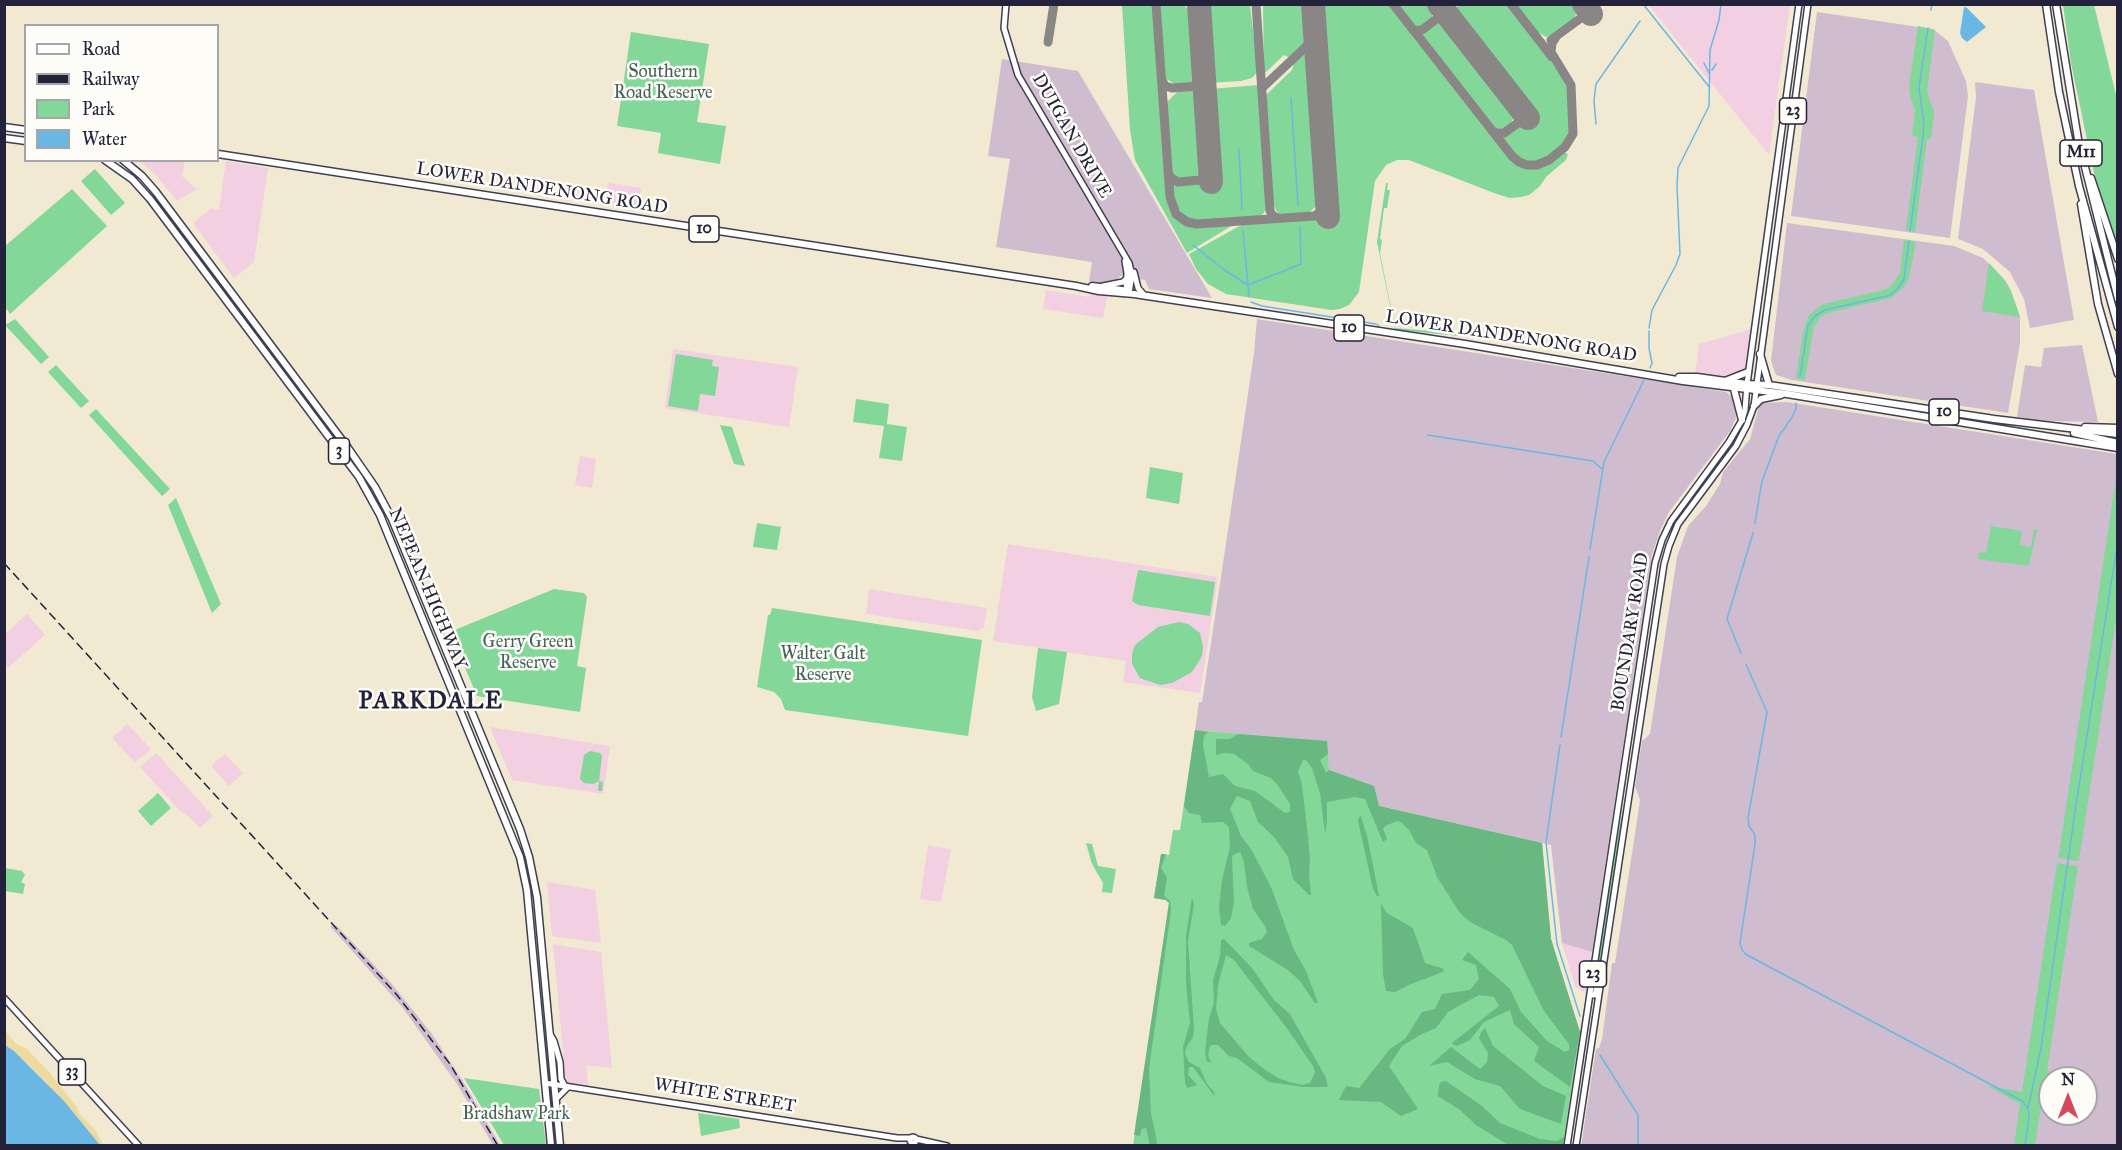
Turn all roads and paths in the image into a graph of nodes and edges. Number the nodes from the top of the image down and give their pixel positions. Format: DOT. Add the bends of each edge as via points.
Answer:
graph roads {
  1 [pos="1006,4"];
  2 [pos="1799,4"];
  3 [pos="1808,4"];
  4 [pos="2046,4"];
  5 [pos="2056,4"];
  6 [pos="4,127"];
  7 [pos="24,130"];
  8 [pos="4,138"];
  9 [pos="24,141"];
  10 [pos="2079,144"];
  11 [pos="219,154"];
  12 [pos="108,162"];
  13 [pos="125,162"];
  14 [pos="2075,165"];
  15 [pos="189,236"];
  16 [pos="182,241"];
  17 [pos="1122,250"];
  18 [pos="2118,259"];
  19 [pos="1129,263"];
  20 [pos="1127,278"];
  21 [pos="1076,286"];
  22 [pos="1102,286"];
  23 [pos="1129,293"];
  24 [pos="1144,296"];
  25 [pos="2118,299"];
  26 [pos="256,325"];
  27 [pos="2118,327"];
  28 [pos="255,339"];
  29 [pos="1760,354"];
  30 [pos="1748,372"];
  31 [pos="2118,374"];
  32 [pos="1669,377"];
  33 [pos="1725,381"];
  34 [pos="1768,385"];
  35 [pos="1747,387"];
  36 [pos="1756,387"];
  37 [pos="1734,389"];
  38 [pos="1787,394"];
  39 [pos="1754,406"];
  40 [pos="1742,420"];
  41 [pos="2056,428"];
  42 [pos="2118,428"];
  43 [pos="2066,429"];
  44 [pos="2118,434"];
  45 [pos="2118,443"];
  46 [pos="2118,448"];
  47 [pos="438,631"];
  48 [pos="430,634"];
  49 [pos="539,923"];
  50 [pos="531,938"];
  51 [pos="541,940"];
  52 [pos="533,951"];
  53 [pos="1604,965"];
  54 [pos="1590,995"];
  55 [pos="4,998"];
  56 [pos="549,1033"];
  57 [pos="552,1054"];
  58 [pos="543,1055"];
  59 [pos="545,1083"];
  60 [pos="555,1084"];
  61 [pos="566,1086"];
  62 [pos="556,1099"];
  63 [pos="139,1146"];
  64 [pos="551,1146"];
  65 [pos="560,1146"];
  66 [pos="947,1146"];
  67 [pos="1567,1146"];
  68 [pos="1576,1146"];
  1 -- 17 [label="main road, DUIGAN DRIVE" via="1004,31 1023,86"];
  2 -- 30 [label="main road, BOUNDARY ROAD / 23"];
  3 -- 29 [label="main road, BOUNDARY ROAD / 23"];
  4 -- 14 [label="highway, M11"];
  5 -- 10 [label="highway, M11"];
  6 -- 7 [label="highway"];
  8 -- 9 [label="highway"];
  10 -- 18 [label="highway"];
  10 -- 25 [label="highway, M11"];
  11 -- 21 [label="highway, LOWER DANDENONG ROAD / 10"];
  12 -- 16 [label="highway, NEPEAN HIGHWAY / 3" via="139,186"];
  13 -- 15 [label="highway, NEPEAN HIGHWAY / 3" via="146,181"];
  14 -- 27 [label="highway, M11"];
  14 -- 31 [label="highway" via="2098,304"];
  15 -- 16 [label="highway"];
  15 -- 26 [label="highway, NEPEAN HIGHWAY / 3"];
  16 -- 28 [label="highway, NEPEAN HIGHWAY / 3"];
  17 -- 19 [label="main road, DUIGAN DRIVE"];
  17 -- 20 [label="main road, DUIGAN DRIVE"];
  19 -- 23 [label="main road, DUIGAN DRIVE"];
  19 -- 24 [label="main road"];
  20 -- 22 [label="main road"];
  20 -- 23 [label="main road, DUIGAN DRIVE"];
  21 -- 22 [label="highway, LOWER DANDENONG ROAD / 10"];
  21 -- 23 [label="highway, LOWER DANDENONG ROAD / 10"];
  22 -- 23 [label="highway, LOWER DANDENONG ROAD / 10"];
  23 -- 24 [label="highway, LOWER DANDENONG ROAD / 10"];
  24 -- 32 [label="highway, LOWER DANDENONG ROAD / 10"];
  26 -- 28 [label="highway"];
  26 -- 47 [label="highway, NEPEAN HIGHWAY / 3" via="378,492"];
  28 -- 48 [label="highway, NEPEAN HIGHWAY / 3" via="359,477 386,527"];
  29 -- 34 [label="highway"];
  29 -- 36 [label="main road, BOUNDARY ROAD / 23"];
  30 -- 33 [label="highway"];
  30 -- 35 [label="main road, BOUNDARY ROAD / 23"];
  32 -- 33 [label="highway, LOWER DANDENONG ROAD / 10"];
  32 -- 37 [label="highway, LOWER DANDENONG ROAD / 10"];
  33 -- 35 [label="highway, LOWER DANDENONG ROAD / 10"];
  34 -- 36 [label="highway, LOWER DANDENONG ROAD / 10"];
  34 -- 41 [label="highway, LOWER DANDENONG ROAD / 10"];
  35 -- 36 [label="highway, LOWER DANDENONG ROAD / 10"];
  35 -- 37 [label="highway, LOWER DANDENONG ROAD / 10"];
  35 -- 40 [label="main road, BOUNDARY ROAD / 23"];
  36 -- 38 [label="highway, LOWER DANDENONG ROAD / 10"];
  36 -- 39 [label="main road, BOUNDARY ROAD / 23"];
  37 -- 40 [label="highway"];
  38 -- 39 [label="highway" via="1761,399"];
  38 -- 46 [label="highway, LOWER DANDENONG ROAD / 10"];
  39 -- 53 [label="main road, BOUNDARY ROAD / 23" via="1742,435 1683,516 1666,554"];
  40 -- 54 [label="main road, BOUNDARY ROAD / 23" via="1675,513 1658,554"];
  41 -- 43 [label="highway, LOWER DANDENONG ROAD / 10"];
  41 -- 45 [label="highway"];
  42 -- 43 [label="highway"];
  43 -- 44 [label="highway, LOWER DANDENONG ROAD / 10"];
  47 -- 48 [label="highway"];
  47 -- 49 [label="highway, NEPEAN HIGHWAY / 3" via="523,837 532,868"];
  48 -- 50 [label="highway, NEPEAN HIGHWAY / 3" via="516,845 526,884"];
  49 -- 50 [label="highway"];
  49 -- 51 [label="highway, NEPEAN HIGHWAY / 3"];
  50 -- 52 [label="highway, NEPEAN HIGHWAY / 3"];
  51 -- 52 [label="highway"];
  51 -- 56 [label="highway, NEPEAN HIGHWAY / 3"];
  52 -- 58 [label="highway, NEPEAN HIGHWAY / 3"];
  53 -- 54 [label="main road" via="1595,995"];
  53 -- 68 [label="main road, BOUNDARY ROAD / 23"];
  54 -- 67 [label="main road, BOUNDARY ROAD / 23"];
  55 -- 63 [label="main road, 33"];
  56 -- 57 [label="highway, NEPEAN HIGHWAY / 3"];
  56 -- 61 [label="main road"];
  57 -- 58 [label="highway"];
  57 -- 60 [label="highway, NEPEAN HIGHWAY / 3"];
  58 -- 59 [label="highway, NEPEAN HIGHWAY / 3"];
  59 -- 60 [label="main road, WHITE STREET"];
  59 -- 64 [label="highway, NEPEAN HIGHWAY / 3"];
  60 -- 61 [label="main road, WHITE STREET"];
  60 -- 62 [label="highway, NEPEAN HIGHWAY / 3"];
  61 -- 62 [label="main road"];
  61 -- 66 [label="main road, WHITE STREET"];
  62 -- 65 [label="highway, NEPEAN HIGHWAY / 3"];
}
